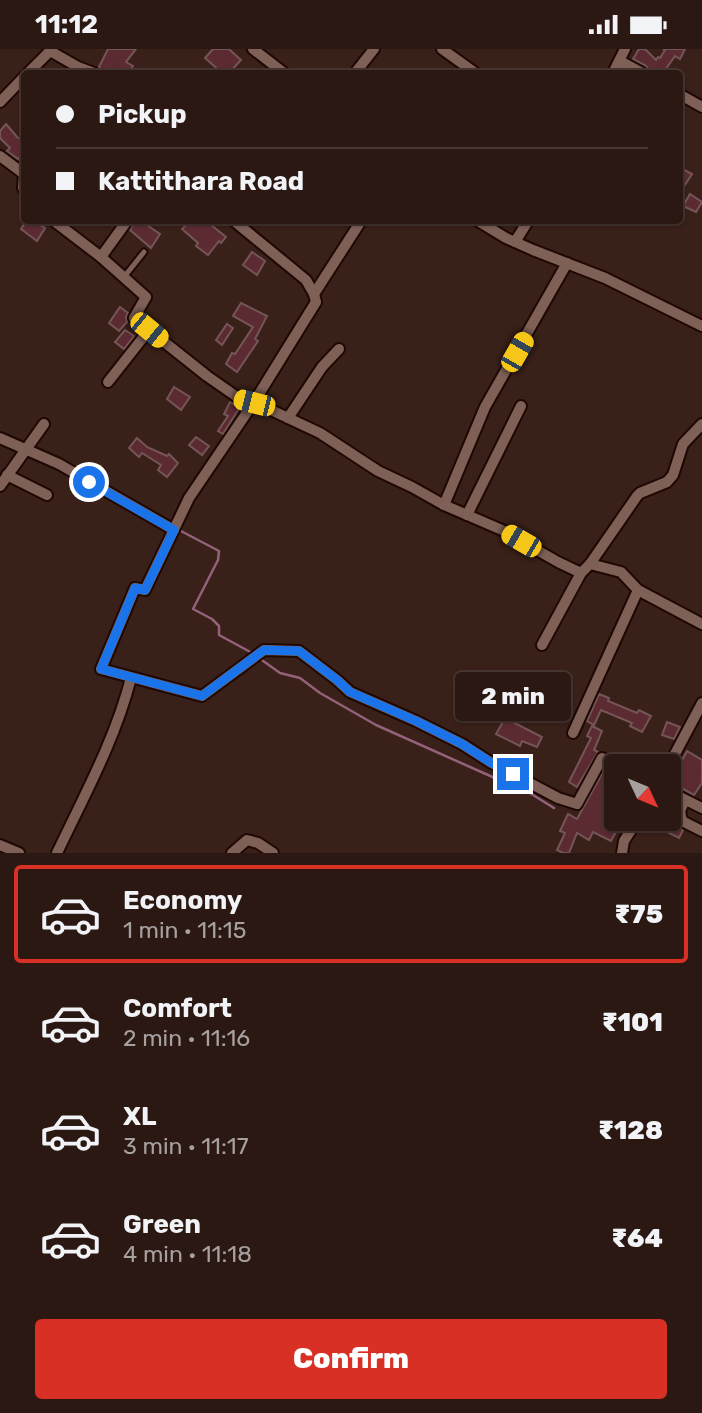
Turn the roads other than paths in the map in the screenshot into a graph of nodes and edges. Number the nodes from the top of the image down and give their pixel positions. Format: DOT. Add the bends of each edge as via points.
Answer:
graph roads {
  1 [pos="253,49"];
  2 [pos="374,49"];
  3 [pos="442,49"];
  4 [pos="625,49"];
  5 [pos="51,50"];
  6 [pos="620,61"];
  7 [pos="31,70"];
  8 [pos="88,70"];
  9 [pos="280,70"];
  10 [pos="357,70"];
  11 [pos="471,70"];
  12 [pos="615,70"];
  13 [pos="636,70"];
  14 [pos="21,80"];
  15 [pos="683,96"];
  16 [pos="0,102"];
  17 [pos="702,107"];
  18 [pos="0,156"];
  19 [pos="21,172"];
  20 [pos="58,224"];
  21 [pos="125,224"];
  22 [pos="238,224"];
  23 [pos="358,224"];
  24 [pos="483,224"];
  25 [pos="526,224"];
  26 [pos="515,242"];
  27 [pos="144,252"];
  28 [pos="101,257"];
  29 [pos="567,263"];
  30 [pos="124,277"];
  31 [pos="314,294"];
  32 [pos="702,326"];
  33 [pos="149,330"];
  34 [pos="338,349"];
  35 [pos="108,381"];
  36 [pos="254,403"];
  37 [pos="521,406"];
  38 [pos="288,418"];
  39 [pos="44,424"];
  40 [pos="702,424"];
  41 [pos="0,438"];
  42 [pos="26,450"];
  43 [pos="7,475"];
  44 [pos="0,486"];
  45 [pos="47,495"];
  46 [pos="444,505"];
  47 [pos="467,515"];
  48 [pos="174,530"];
  49 [pos="590,564"];
  50 [pos="581,573"];
  51 [pos="638,590"];
  52 [pos="702,624"];
  53 [pos="542,645"];
  54 [pos="131,678"];
  55 [pos="702,703"];
  56 [pos="573,733"];
  57 [pos="675,754"];
  58 [pos="604,759"];
  59 [pos="681,798"];
  60 [pos="685,800"];
  61 [pos="702,808"];
  62 [pos="630,831"];
  63 [pos="702,831"];
  64 [pos="0,845"];
  65 [pos="19,853"];
  66 [pos="57,853"];
  67 [pos="232,853"];
  68 [pos="273,853"];
  69 [pos="622,853"];
  1 -- 9 [label="street"];
  2 -- 10 [label="street"];
  3 -- 11 [label="street"];
  4 -- 6 [label="street"];
  5 -- 7 [label="street"];
  5 -- 8 [label="street"];
  6 -- 12 [label="street"];
  6 -- 13 [label="street"];
  14 -- 16 [label="street"];
  15 -- 17 [label="street"];
  18 -- 19 [label="street"];
  20 -- 28 [label="street"];
  21 -- 28 [label="street"];
  22 -- 31 [label="street" via="306,280"];
  23 -- 31 [label="street"];
  24 -- 26 [label="street"];
  25 -- 26 [label="street"];
  26 -- 29 [label="street"];
  27 -- 30 [label="lane"];
  28 -- 30 [label="street"];
  29 -- 32 [label="street"];
  29 -- 46 [label="street" via="485,407"];
  30 -- 33 [label="street" via="146,297 134,318"];
  31 -- 36 [label="street" via="313,308"];
  33 -- 35 [label="street"];
  33 -- 36 [label="street" via="240,399"];
  34 -- 38 [label="street"];
  36 -- 38 [label="street"];
  36 -- 48 [label="street" via="189,498"];
  37 -- 47 [label="street"];
  38 -- 46 [label="street"];
  39 -- 42 [label="street"];
  40 -- 49 [label="street" via="683,444 673,475 636,496"];
  41 -- 42 [label="street"];
  42 -- 43 [label="street"];
  42 -- 48 [label="street"];
  43 -- 44 [label="street"];
  43 -- 45 [label="street"];
  46 -- 47 [label="street"];
  47 -- 50 [label="street"];
  48 -- 54 [label="street" via="145,590 135,588 101,669"];
  49 -- 50 [label="street"];
  49 -- 51 [label="street" via="621,572"];
  50 -- 53 [label="street"];
  51 -- 52 [label="street"];
  51 -- 56 [label="street"];
  54 -- 58 [label="street" via="202,696 264,650 299,651 350,692 462,744 558,798 577,804"];
  54 -- 66 [label="street" via="99,767"];
  55 -- 57 [label="street"];
  59 -- 60 [label="street"];
  60 -- 61 [label="street"];
  60 -- 63 [label="street" via="682,821"];
  62 -- 69 [label="street"];
  64 -- 65 [label="street"];
  67 -- 68 [label="street" via="247,840"];
}
